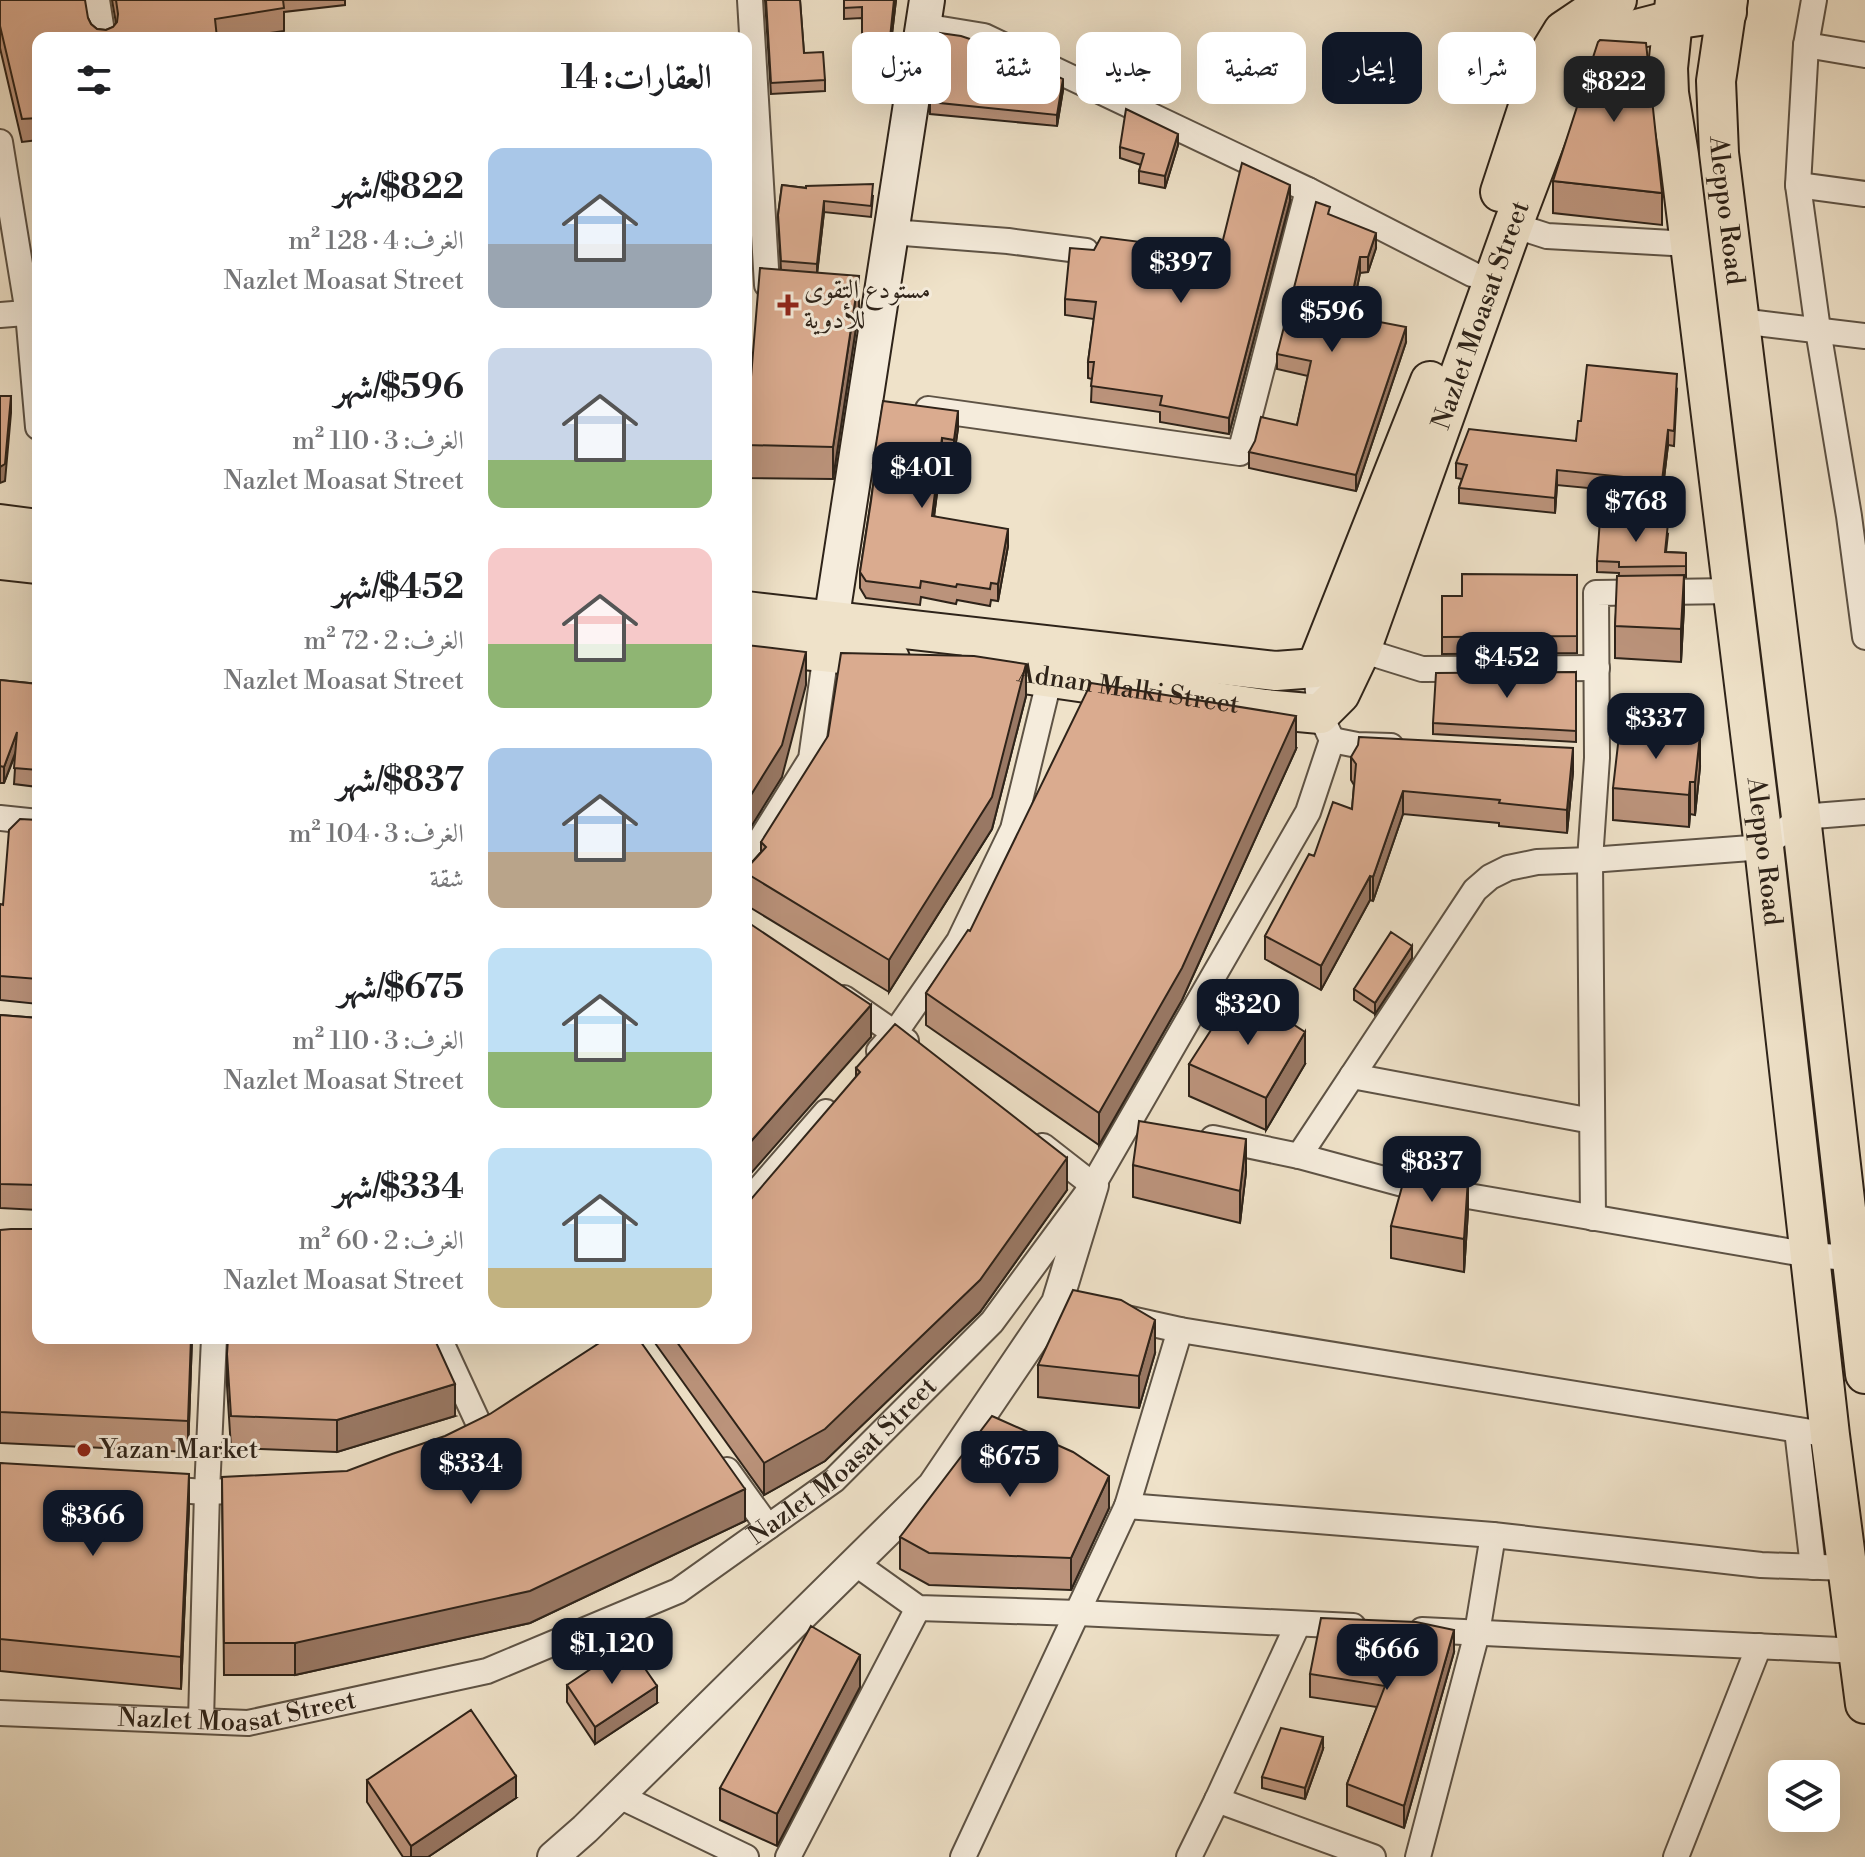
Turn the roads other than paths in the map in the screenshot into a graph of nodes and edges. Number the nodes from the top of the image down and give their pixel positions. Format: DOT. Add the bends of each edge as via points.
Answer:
graph roads {
  1 [pos="97,0"];
  2 [pos="750,0"];
  3 [pos="1617,0"];
  4 [pos="1814,0"];
  5 [pos="1728,6"];
  6 [pos="1674,10"];
  7 [pos="925,13"];
  8 [pos="102,32"];
  9 [pos="750,32"];
  10 [pos="1806,45"];
  11 [pos="1865,55"];
  12 [pos="752,128"];
  13 [pos="0,142"];
  14 [pos="1798,185"];
  15 [pos="1308,190"];
  16 [pos="1865,194"];
  17 [pos="1513,225"];
  18 [pos="891,232"];
  19 [pos="1690,244"];
  20 [pos="1086,251"];
  21 [pos="1472,274"];
  22 [pos="757,285"];
  23 [pos="796,288"];
  24 [pos="32,307"];
  25 [pos="32,312"];
  26 [pos="0,315"];
  27 [pos="1740,321"];
  28 [pos="1818,330"];
  29 [pos="1865,336"];
  30 [pos="913,407"];
  31 [pos="1857,517"];
  32 [pos="0,524"];
  33 [pos="32,528"];
  34 [pos="0,560"];
  35 [pos="32,563"];
  36 [pos="1733,591"];
  37 [pos="752,613"];
  38 [pos="829,637"];
  39 [pos="1865,637"];
  40 [pos="752,643"];
  41 [pos="1361,650"];
  42 [pos="1316,668"];
  43 [pos="1597,668"];
  44 [pos="1050,677"];
  45 [pos="1326,727"];
  46 [pos="1421,748"];
  47 [pos="1865,812"];
  48 [pos="1801,817"];
  49 [pos="32,822"];
  50 [pos="2,824"];
  51 [pos="1764,847"];
  52 [pos="752,853"];
  53 [pos="1590,860"];
  54 [pos="820,982"];
  55 [pos="895,1033"];
  56 [pos="919,1052"];
  57 [pos="865,1067"];
  58 [pos="1352,1076"];
  59 [pos="845,1090"];
  60 [pos="1592,1121"];
  61 [pos="1019,1128"];
  62 [pos="1192,1134"];
  63 [pos="1299,1156"];
  64 [pos="1093,1185"];
  65 [pos="752,1197"];
  66 [pos="1593,1218"];
  67 [pos="1810,1255"];
  68 [pos="1851,1258"];
  69 [pos="1108,1314"];
  70 [pos="1180,1330"];
  71 [pos="214,1344"];
  72 [pos="442,1344"];
  73 [pos="1865,1374"];
  74 [pos="482,1433"];
  75 [pos="1813,1433"];
  76 [pos="714,1451"];
  77 [pos="143,1488"];
  78 [pos="282,1489"];
  79 [pos="207,1492"];
  80 [pos="1127,1506"];
  81 [pos="768,1527"];
  82 [pos="1493,1535"];
  83 [pos="855,1563"];
  84 [pos="1830,1568"];
  85 [pos="918,1608"];
  86 [pos="1078,1613"];
  87 [pos="1298,1624"];
  88 [pos="1370,1627"];
  89 [pos="1400,1629"];
  90 [pos="1477,1633"];
  91 [pos="1759,1646"];
  92 [pos="1859,1651"];
  93 [pos="1865,1704"];
  94 [pos="0,1713"];
  95 [pos="201,1721"];
  96 [pos="619,1796"];
  97 [pos="1217,1800"];
  98 [pos="553,1857"];
  99 [pos="746,1857"];
  100 [pos="788,1857"];
  101 [pos="963,1857"];
  102 [pos="1189,1857"];
  103 [pos="1373,1857"];
  104 [pos="1418,1857"];
  105 [pos="1676,1857"];
  1 -- 8 [label="street"];
  2 -- 9 [label="street"];
  3 -- 21 [label="main road, Nazlet Moasat Street" via="1563,31 1541,67"];
  4 -- 10 [label="street"];
  5 -- 6 [label="main road, Nazlet Moasat Street"];
  5 -- 27 [label="main road, Aleppo Road" via="1716,81 1718,139"];
  6 -- 17 [label="main road, Nazlet Moasat Street" via="1610,36 1580,60"];
  6 -- 19 [label="main road, Aleppo Road" via="1669,93"];
  7 -- 15 [label="street"];
  7 -- 18 [label="main road"];
  10 -- 11 [label="street"];
  10 -- 14 [label="street"];
  12 -- 22 [label="street"];
  13 -- 24 [label="street"];
  14 -- 16 [label="street"];
  14 -- 28 [label="street"];
  15 -- 21 [label="street"];
  15 -- 30 [label="street" via="1240,453"];
  17 -- 19 [label="street" via="1547,236"];
  17 -- 41 [label="main road, Nazlet Moasat Street"];
  18 -- 20 [label="street"];
  18 -- 38 [label="main road" via="867,294 874,401"];
  19 -- 36 [label="main road, Aleppo Road"];
  21 -- 42 [label="main road, Nazlet Moasat Street"];
  22 -- 23 [label="street"];
  25 -- 26 [label="street"];
  27 -- 28 [label="street"];
  27 -- 48 [label="main road, Aleppo Road"];
  28 -- 29 [label="street"];
  28 -- 31 [label="street"];
  31 -- 39 [label="street"];
  32 -- 33 [label="main road"];
  34 -- 35 [label="main road"];
  36 -- 43 [label="street" via="1596,593"];
  36 -- 51 [label="main road, Aleppo Road"];
  37 -- 38 [label="main road, Adnan Malki Street"];
  38 -- 40 [label="main road, Adnan Malki Street"];
  38 -- 42 [label="main road, Adnan Malki Street" via="1276,671"];
  38 -- 44 [label="main road, Adnan Malki Street"];
  38 -- 52 [label="street" via="811,759"];
  41 -- 43 [label="street" via="1422,669"];
  41 -- 45 [label="main road, Nazlet Moasat Street"];
  42 -- 45 [label="street, Nazlet Moasat Street"];
  43 -- 53 [label="street" via="1589,758"];
  44 -- 45 [label="main road, Adnan Malki Street" via="1265,709"];
  44 -- 55 [label="street" via="1013,829 959,941"];
  45 -- 46 [label="street" via="1357,745"];
  45 -- 64 [label="street, Nazlet Moasat Street" via="1308,812 1138,1122"];
  47 -- 48 [label="street"];
  48 -- 51 [label="street"];
  48 -- 68 [label="main road, Aleppo Road"];
  49 -- 50 [label="street"];
  51 -- 53 [label="street"];
  51 -- 67 [label="main road, Aleppo Road"];
  53 -- 58 [label="street" via="1508,868 1475,890"];
  53 -- 60 [label="street"];
  54 -- 55 [label="street"];
  55 -- 56 [label="street"];
  55 -- 57 [label="street"];
  58 -- 60 [label="street"];
  58 -- 63 [label="street"];
  59 -- 65 [label="street"];
  60 -- 66 [label="street"];
  61 -- 64 [label="street"];
  62 -- 63 [label="street"];
  63 -- 66 [label="street" via="1410,1186"];
  64 -- 81 [label="street, Nazlet Moasat Street" via="992,1322 834,1480"];
  64 -- 83 [label="street" via="1068,1306 933,1486"];
  66 -- 67 [label="street"];
  67 -- 68 [label="street"];
  67 -- 75 [label="main road, Aleppo Road"];
  68 -- 73 [label="main road, Aleppo Road"];
  69 -- 70 [label="street"];
  70 -- 75 [label="street"];
  70 -- 80 [label="street"];
  71 -- 79 [label="street"];
  72 -- 74 [label="street"];
  75 -- 84 [label="main road, Aleppo Road"];
  76 -- 81 [label="street"];
  77 -- 79 [label="street"];
  78 -- 79 [label="street"];
  79 -- 95 [label="street"];
  80 -- 82 [label="street"];
  80 -- 86 [label="street"];
  81 -- 95 [label="street, Nazlet Moasat Street" via="678,1591 487,1671 248,1723"];
  82 -- 84 [label="street"];
  82 -- 90 [label="street"];
  83 -- 85 [label="street"];
  83 -- 96 [label="street"];
  84 -- 92 [label="main road, Aleppo Road"];
  85 -- 86 [label="street"];
  85 -- 100 [label="street"];
  86 -- 87 [label="street"];
  86 -- 101 [label="street"];
  87 -- 88 [label="street"];
  87 -- 97 [label="street"];
  89 -- 90 [label="street"];
  90 -- 91 [label="street"];
  90 -- 104 [label="street"];
  91 -- 92 [label="street"];
  91 -- 105 [label="street"];
  92 -- 93 [label="main road, Aleppo Road"];
  94 -- 95 [label="street, Nazlet Moasat Street"];
  96 -- 98 [label="street"];
  96 -- 99 [label="street"];
  97 -- 102 [label="street"];
  97 -- 103 [label="street"];
}
